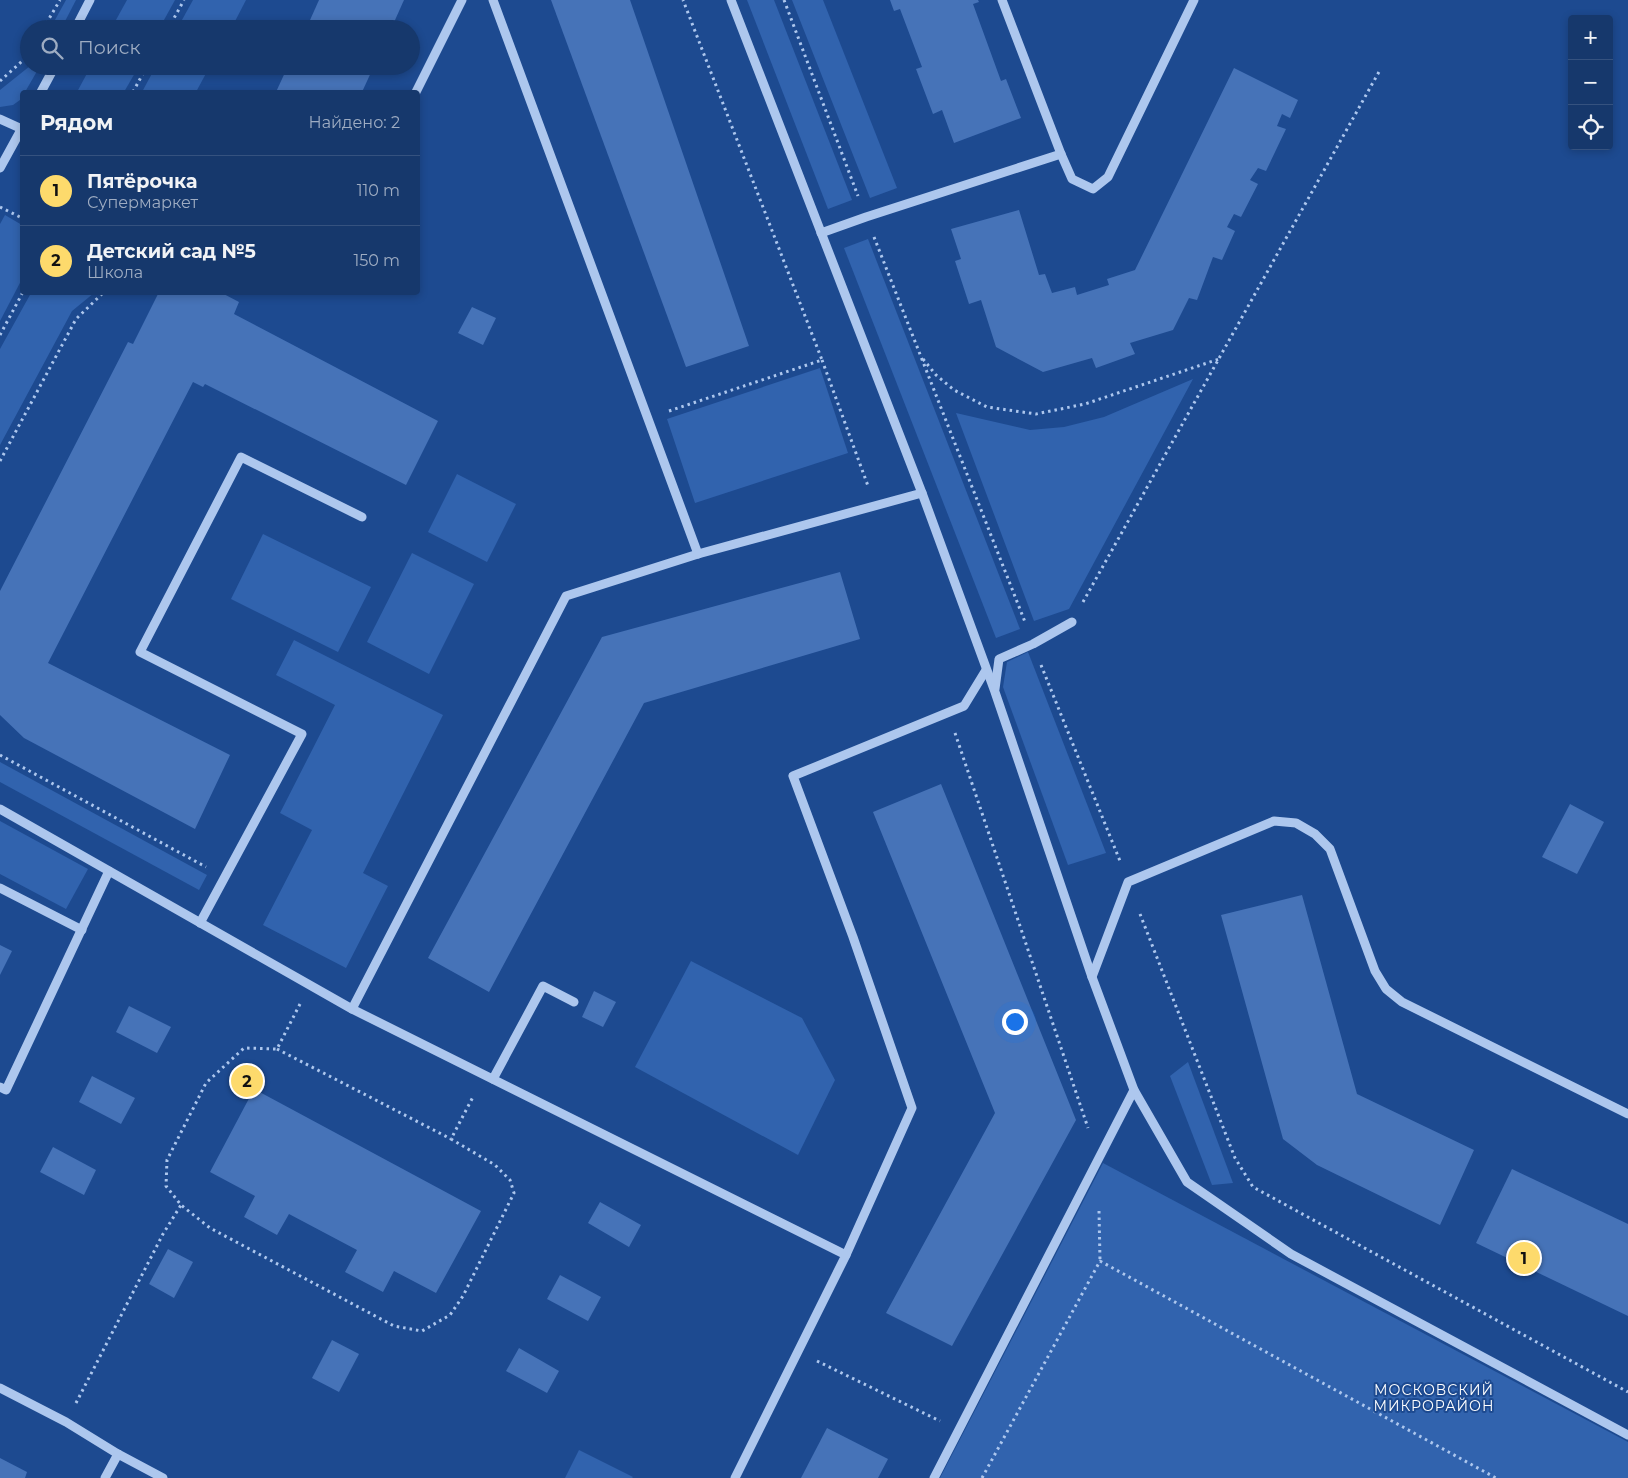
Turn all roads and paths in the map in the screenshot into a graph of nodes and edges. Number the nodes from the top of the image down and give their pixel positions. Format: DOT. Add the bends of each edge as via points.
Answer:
graph roads {
  1 [pos="60,0"];
  2 [pos="90,0"];
  3 [pos="184,0"];
  4 [pos="462,0"];
  5 [pos="493,0"];
  6 [pos="683,0"];
  7 [pos="731,0"];
  8 [pos="784,0"];
  9 [pos="1002,0"];
  10 [pos="1194,0"];
  11 [pos="48,20"];
  12 [pos="80,20"];
  13 [pos="173,20"];
  14 [pos="20,63"];
  15 [pos="1380,70"];
  16 [pos="50,75"];
  17 [pos="143,75"];
  18 [pos="0,81"];
  19 [pos="42,90"];
  20 [pos="134,90"];
  21 [pos="417,90"];
  22 [pos="0,119"];
  23 [pos="20,127"];
  24 [pos="20,132"];
  25 [pos="1061,154"];
  26 [pos="0,168"];
  27 [pos="0,207"];
  28 [pos="20,217"];
  29 [pos="866,217"];
  30 [pos="821,233"];
  31 [pos="21,295"];
  32 [pos="101,295"];
  33 [pos="0,335"];
  34 [pos="920,357"];
  35 [pos="1219,359"];
  36 [pos="822,360"];
  37 [pos="648,418"];
  38 [pos="0,462"];
  39 [pos="922,493"];
  40 [pos="876,506"];
  41 [pos="362,517"];
  42 [pos="698,554"];
  43 [pos="1072,622"];
  44 [pos="1033,644"];
  45 [pos="986,670"];
  46 [pos="995,692"];
  47 [pos="952,726"];
  48 [pos="0,755"];
  49 [pos="0,809"];
  50 [pos="109,872"];
  51 [pos="224,877"];
  52 [pos="1128,882"];
  53 [pos="0,888"];
  54 [pos="200,923"];
  55 [pos="82,930"];
  56 [pos="1092,977"];
  57 [pos="309,986"];
  58 [pos="574,1002"];
  59 [pos="352,1010"];
  60 [pos="277,1050"];
  61 [pos="484,1074"];
  62 [pos="493,1079"];
  63 [pos="0,1087"];
  64 [pos="1134,1090"];
  65 [pos="1628,1114"];
  66 [pos="1090,1134"];
  67 [pos="451,1139"];
  68 [pos="181,1205"];
  69 [pos="846,1254"];
  70 [pos="798,1351"];
  71 [pos="0,1388"];
  72 [pos="1628,1392"];
  73 [pos="66,1422"];
  74 [pos="942,1422"];
  75 [pos="1628,1435"];
  76 [pos="118,1454"];
  77 [pos="105,1478"];
  78 [pos="163,1478"];
  79 [pos="735,1478"];
  80 [pos="934,1478"];
  81 [pos="982,1478"];
  82 [pos="1496,1478"];
  1 -- 11 [label="path"];
  2 -- 12 [label="street"];
  3 -- 13 [label="path"];
  4 -- 21 [label="street"];
  5 -- 37 [label="street"];
  6 -- 36 [label="path"];
  7 -- 30 [label="street"];
  8 -- 29 [label="path"];
  9 -- 25 [label="street"];
  10 -- 25 [label="street" via="1108,176 1093,189 1072,179"];
  14 -- 18 [label="path"];
  15 -- 35 [label="path"];
  16 -- 19 [label="street"];
  17 -- 20 [label="path"];
  22 -- 23 [label="street"];
  24 -- 26 [label="street"];
  25 -- 29 [label="street"];
  27 -- 28 [label="path"];
  29 -- 30 [label="street"];
  29 -- 34 [label="path"];
  30 -- 39 [label="street"];
  31 -- 33 [label="path"];
  32 -- 38 [label="path" via="76,319"];
  34 -- 35 [label="path" via="954,390 988,407 1036,414 1085,404"];
  34 -- 44 [label="path"];
  35 -- 43 [label="path"];
  36 -- 37 [label="path"];
  36 -- 40 [label="path"];
  37 -- 42 [label="street"];
  39 -- 40 [label="street"];
  39 -- 45 [label="street"];
  40 -- 42 [label="street"];
  41 -- 51 [label="street" via="241,457 140,652 302,734"];
  42 -- 59 [label="street" via="566,596"];
  43 -- 44 [label="street"];
  44 -- 46 [label="street" via="999,659"];
  44 -- 52 [label="path"];
  45 -- 46 [label="street"];
  45 -- 69 [label="street" via="964,706 793,776 912,1108"];
  46 -- 56 [label="street"];
  47 -- 66 [label="path"];
  48 -- 51 [label="path"];
  49 -- 50 [label="street"];
  50 -- 54 [label="street"];
  50 -- 55 [label="street"];
  51 -- 54 [label="street"];
  52 -- 56 [label="street"];
  52 -- 65 [label="street" via="1274,821 1296,823 1315,834 1330,849 1375,972 1386,990 1402,1002"];
  52 -- 72 [label="path" via="1235,1158 1253,1187"];
  53 -- 55 [label="street"];
  54 -- 57 [label="street"];
  55 -- 63 [label="street" via="6,1090"];
  56 -- 64 [label="street"];
  57 -- 59 [label="street"];
  57 -- 60 [label="path"];
  58 -- 62 [label="street" via="543,986"];
  59 -- 61 [label="street"];
  60 -- 67 [label="path"];
  60 -- 68 [label="path" via="244,1048 206,1083 167,1160 166,1186"];
  61 -- 62 [label="street"];
  61 -- 67 [label="path"];
  62 -- 69 [label="street"];
  64 -- 75 [label="street" via="1187,1182 1291,1254"];
  64 -- 80 [label="street"];
  67 -- 68 [label="path" via="495,1165 510,1180 514,1193 463,1296 450,1315 422,1331 394,1326 210,1228"];
  68 -- 73 [label="path"];
  69 -- 70 [label="street"];
  70 -- 74 [label="path"];
  70 -- 79 [label="street"];
  71 -- 73 [label="street"];
  73 -- 76 [label="street"];
  76 -- 77 [label="street"];
  76 -- 78 [label="street"];
  81 -- 82 [label="path" via="1100,1261"];
}
